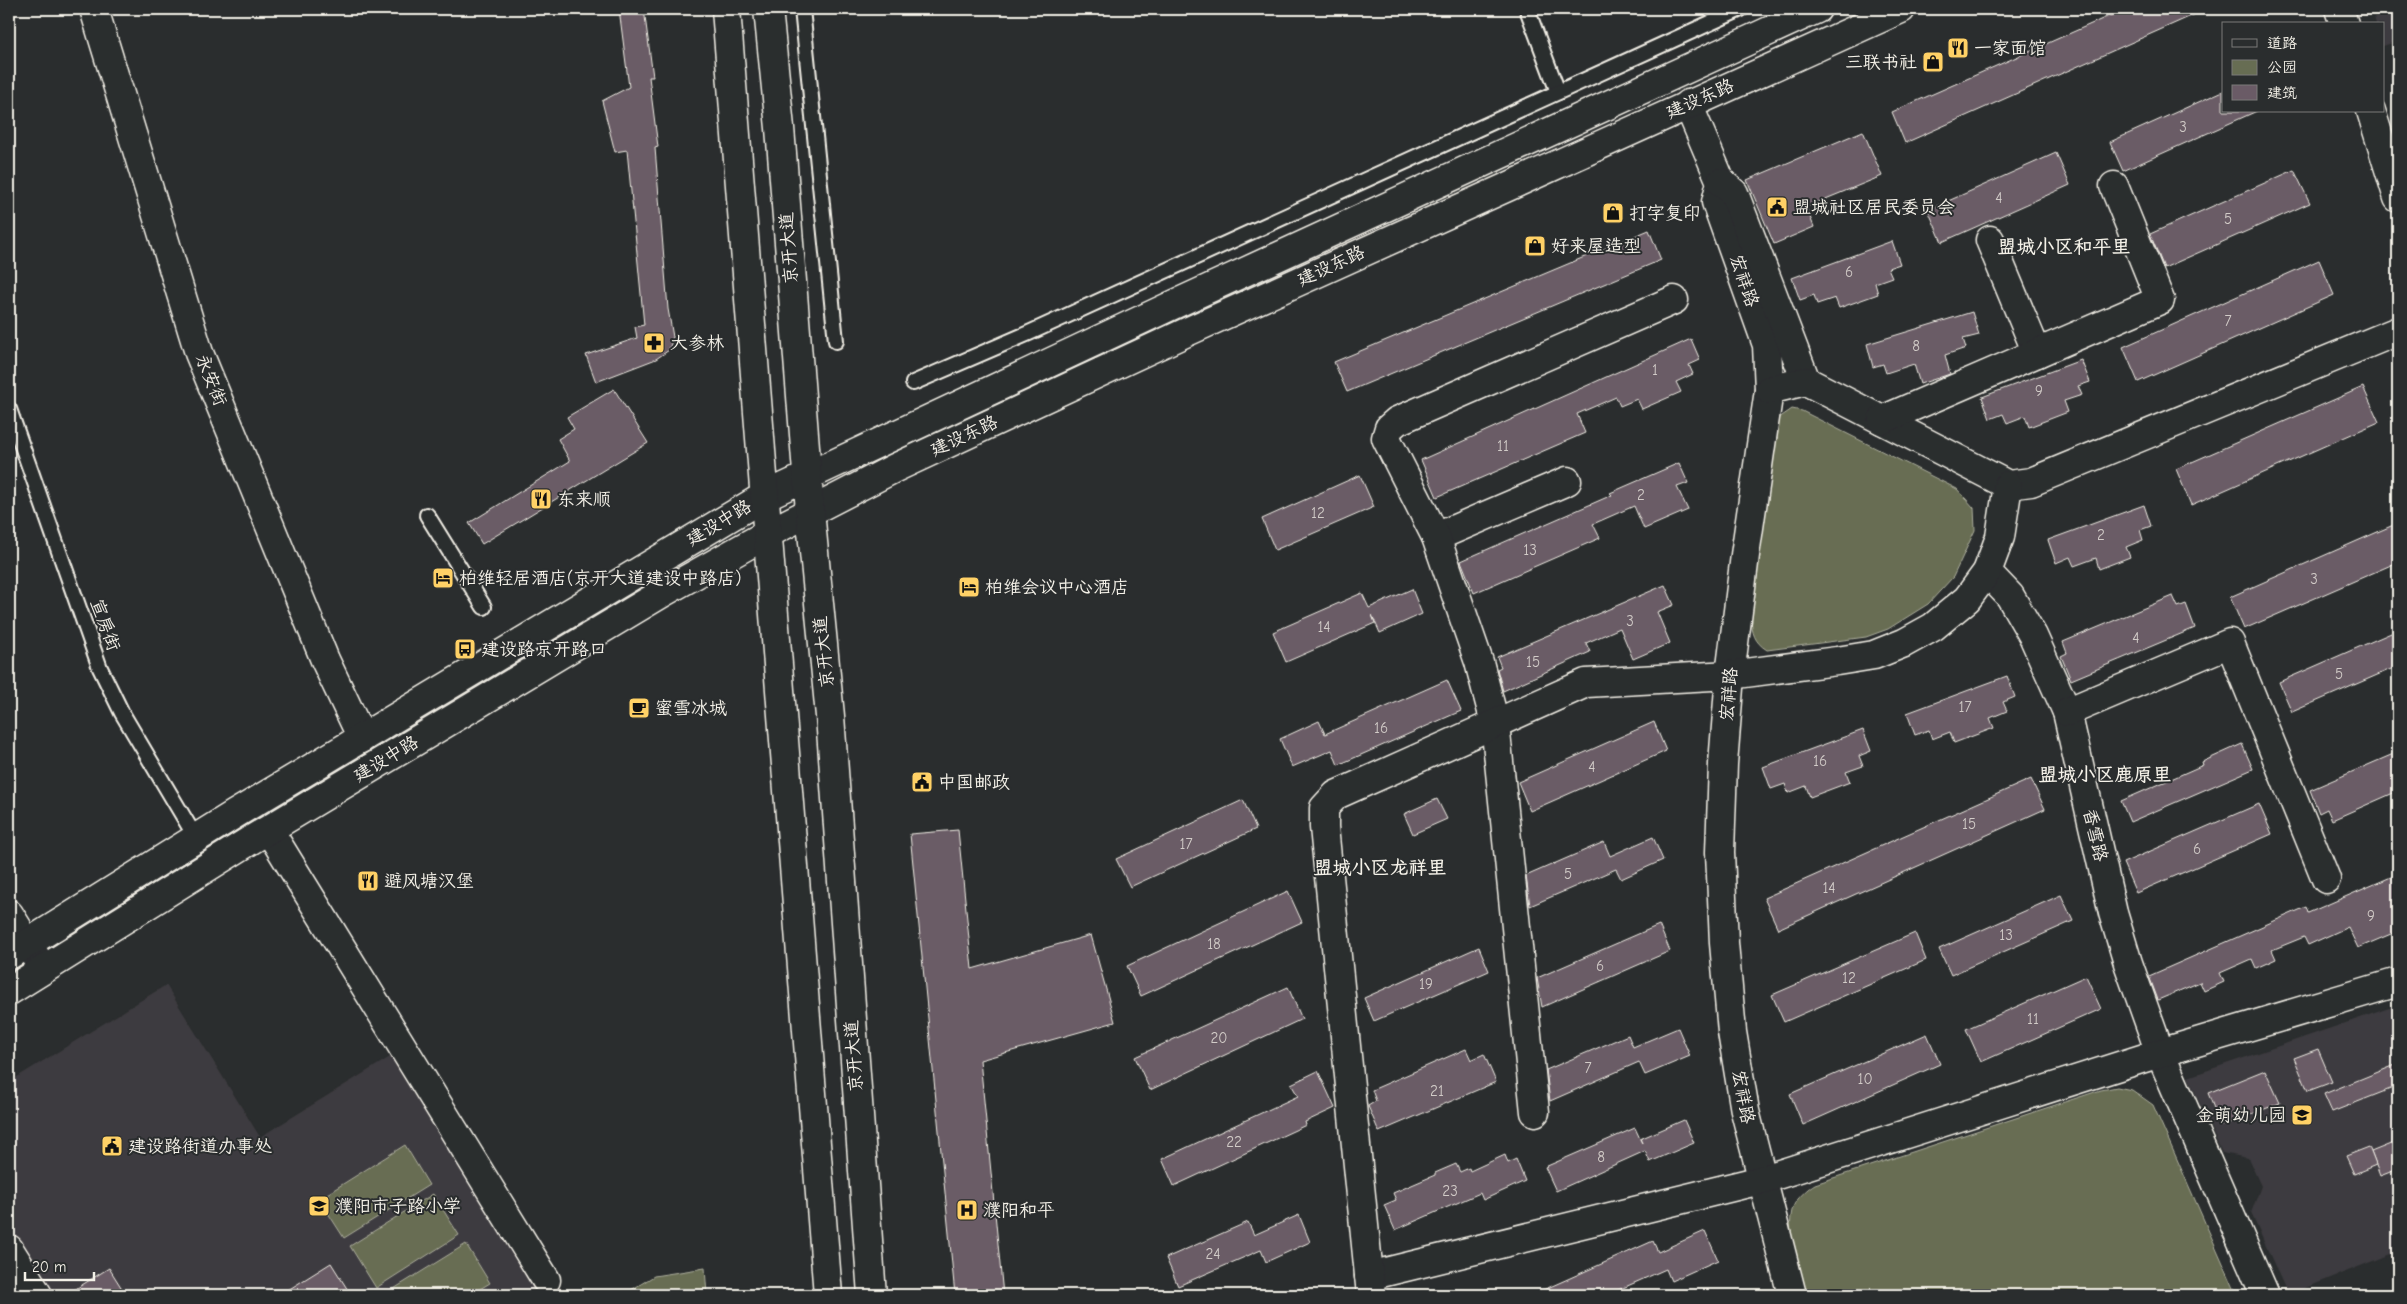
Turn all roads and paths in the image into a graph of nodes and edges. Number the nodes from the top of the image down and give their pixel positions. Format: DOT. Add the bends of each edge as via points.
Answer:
graph roads {
  1 [pos="94,9"];
  2 [pos="726,9"];
  3 [pos="768,9"];
  4 [pos="802,9"];
  5 [pos="1528,9"];
  6 [pos="1741,9"];
  7 [pos="1817,9"];
  8 [pos="1901,9"];
  9 [pos="2339,9"];
  10 [pos="2343,22"];
  11 [pos="1558,92"];
  12 [pos="1688,104"];
  13 [pos="2371,112"];
  14 [pos="1721,182"];
  15 [pos="2114,186"];
  16 [pos="2398,198"];
  17 [pos="1990,240"];
  18 [pos="1674,300"];
  19 [pos="2398,331"];
  20 [pos="836,341"];
  21 [pos="2037,353"];
  22 [pos="1806,381"];
  23 [pos="913,383"];
  24 [pos="1770,390"];
  25 [pos="9,409"];
  26 [pos="1882,420"];
  27 [pos="807,475"];
  28 [pos="1567,481"];
  29 [pos="2008,485"];
  30 [pos="763,497"];
  31 [pos="810,512"];
  32 [pos="427,515"];
  33 [pos="767,534"];
  34 [pos="1436,537"];
  35 [pos="1987,572"];
  36 [pos="484,607"];
  37 [pos="1730,675"];
  38 [pos="2066,712"];
  39 [pos="1495,722"];
  40 [pos="362,738"];
  41 [pos="269,830"];
  42 [pos="196,838"];
  43 [pos="2326,879"];
  44 [pos="9,914"];
  45 [pos="18,949"];
  46 [pos="43,969"];
  47 [pos="2398,982"];
  48 [pos="9,991"];
  49 [pos="2160,1053"];
  50 [pos="1535,1112"];
  51 [pos="1761,1180"];
  52 [pos="9,1248"];
  53 [pos="546,1280"];
  54 [pos="1370,1285"];
  55 [pos="38,1295"];
  56 [pos="828,1295"];
  57 [pos="872,1295"];
  58 [pos="1792,1295"];
  59 [pos="2265,1295"];
  1 -- 40 [label="street, 永安街" via="199,353 324,660"];
  2 -- 30 [label="street"];
  3 -- 27 [label="street, 京开大道"];
  4 -- 20 [label="lane"];
  5 -- 11 [label="lane"];
  6 -- 11 [label="lane"];
  7 -- 27 [label="street, 建设东路"];
  8 -- 12 [label="street, 建设东路"];
  9 -- 10 [label="street"];
  11 -- 23 [label="lane"];
  12 -- 14 [label="street"];
  12 -- 31 [label="street, 建设东路" via="1180,335 894,468"];
  13 -- 16 [label="street"];
  14 -- 22 [label="street" via="1734,193"];
  14 -- 24 [label="street, 宏祥路" via="1716,202 1767,345"];
  15 -- 21 [label="street" via="2160,300"];
  17 -- 21 [label="street"];
  18 -- 34 [label="street" via="1397,421 1389,428 1386,438"];
  19 -- 29 [label="street" via="2031,482"];
  21 -- 26 [label="street"];
  22 -- 24 [label="street"];
  22 -- 26 [label="street"];
  24 -- 37 [label="street, 宏祥路"];
  25 -- 42 [label="lane, 宣房街" via="100,668 122,713"];
  26 -- 29 [label="street"];
  27 -- 30 [label="street, 建设东路"];
  27 -- 31 [label="street, 京开大道"];
  28 -- 34 [label="street"];
  29 -- 35 [label="street" via="2000,537"];
  30 -- 33 [label="street"];
  30 -- 40 [label="street, 建设中路"];
  31 -- 33 [label="street, 建设东路"];
  31 -- 57 [label="street, 京开大道" via="830,716"];
  32 -- 36 [label="lane"];
  33 -- 41 [label="street, 建设中路" via="664,592"];
  33 -- 56 [label="street"];
  34 -- 39 [label="street" via="1479,662"];
  35 -- 37 [label="street" via="1967,599 1933,627 1904,643 1874,655 1837,662"];
  35 -- 38 [label="street, 香雪路" via="2010,596 2033,636"];
  37 -- 39 [label="street" via="1586,683"];
  37 -- 51 [label="street, 宏祥路" via="1720,852 1724,944 1732,1032"];
  38 -- 43 [label="street" via="2230,643"];
  38 -- 49 [label="street, 香雪路" via="2113,913"];
  39 -- 50 [label="street"];
  39 -- 54 [label="street" via="1336,795 1324,808"];
  40 -- 42 [label="street, 建设中路"];
  41 -- 46 [label="street, 建设中路"];
  41 -- 53 [label="street"];
  42 -- 45 [label="street, 建设中路"];
  44 -- 45 [label="street"];
  45 -- 46 [label="street"];
  46 -- 48 [label="street, 建设中路"];
  47 -- 49 [label="street"];
  49 -- 51 [label="street"];
  49 -- 59 [label="street, 香雪路"];
  51 -- 54 [label="street"];
  51 -- 58 [label="street, 宏祥路"];
  52 -- 55 [label="street"];
}
